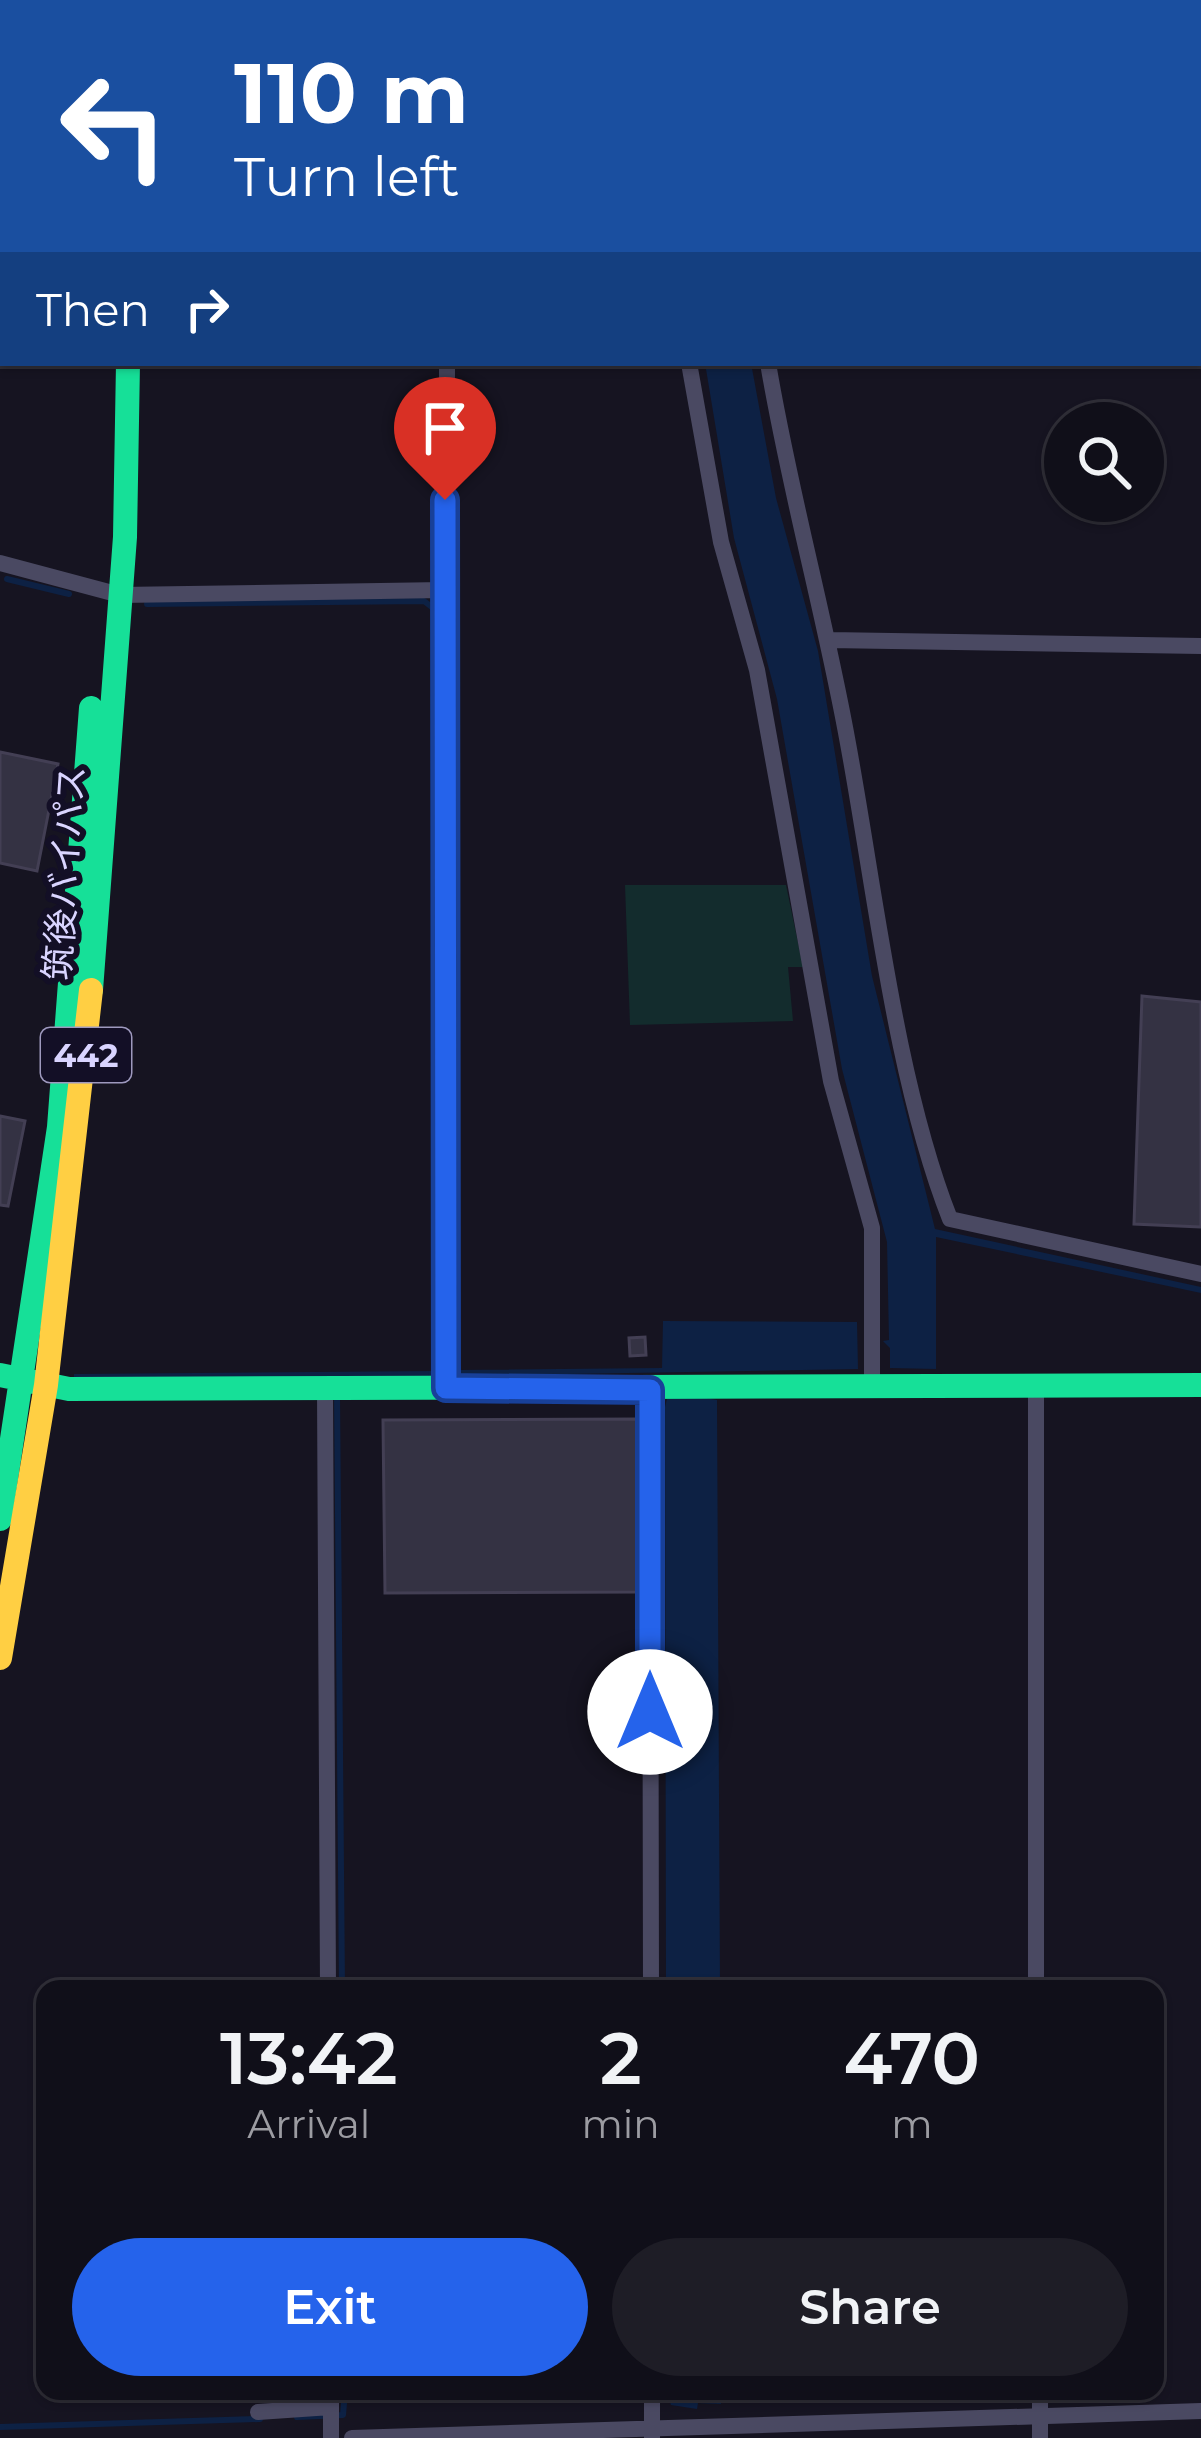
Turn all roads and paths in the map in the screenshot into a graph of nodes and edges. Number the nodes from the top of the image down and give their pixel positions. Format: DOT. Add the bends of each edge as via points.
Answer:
graph roads {
  1 [pos="128,366"];
  2 [pos="447,366"];
  3 [pos="690,366"];
  4 [pos="768,366"];
  5 [pos="0,563"];
  6 [pos="443,590"];
  7 [pos="110,592"];
  8 [pos="829,640"];
  9 [pos="1201,646"];
  10 [pos="1201,1274"];
  11 [pos="23,1380"];
  12 [pos="872,1384"];
  13 [pos="1201,1384"];
  14 [pos="446,1388"];
  15 [pos="1036,1388"];
  16 [pos="325,1389"];
  17 [pos="656,1389"];
  18 [pos="0,1519"];
  19 [pos="0,1658"];
  20 [pos="328,1980"];
  21 [pos="651,1980"];
  22 [pos="1036,1980"];
  23 [pos="325,2400"];
  24 [pos="331,2400"];
  25 [pos="653,2400"];
  26 [pos="1040,2400"];
  27 [pos="1201,2411"];
  28 [pos="257,2412"];
  29 [pos="1040,2417"];
  30 [pos="655,2430"];
  31 [pos="331,2438"];
  32 [pos="352,2438"];
  33 [pos="1040,2438"];
  1 -- 7 [label="main road, 筑後バイパス / 442"];
  2 -- 6 [label="street"];
  3 -- 12 [label="street" via="721,542 757,670 830,1081 872,1228"];
  4 -- 8 [label="street"];
  5 -- 7 [label="street"];
  6 -- 7 [label="street"];
  6 -- 14 [label="street"];
  7 -- 11 [label="main road, 筑後バイパス / 442" via="58,1127"];
  8 -- 9 [label="street"];
  8 -- 10 [label="street" via="901,1034 950,1219"];
  11 -- 16 [label="main road"];
  11 -- 18 [label="main road, 筑後バイパス / 442"];
  11 -- 19 [label="main road, 筑後バイパス / 442"];
  12 -- 15 [label="main road"];
  12 -- 17 [label="main road"];
  13 -- 15 [label="main road"];
  14 -- 16 [label="main road"];
  14 -- 17 [label="main road"];
  15 -- 22 [label="street"];
  16 -- 20 [label="street"];
  17 -- 21 [label="street"];
  23 -- 28 [label="street"];
  24 -- 31 [label="street"];
  25 -- 30 [label="street"];
  26 -- 29 [label="street"];
  27 -- 29 [label="street"];
  29 -- 30 [label="street"];
  29 -- 33 [label="street"];
  30 -- 32 [label="street"];
}
